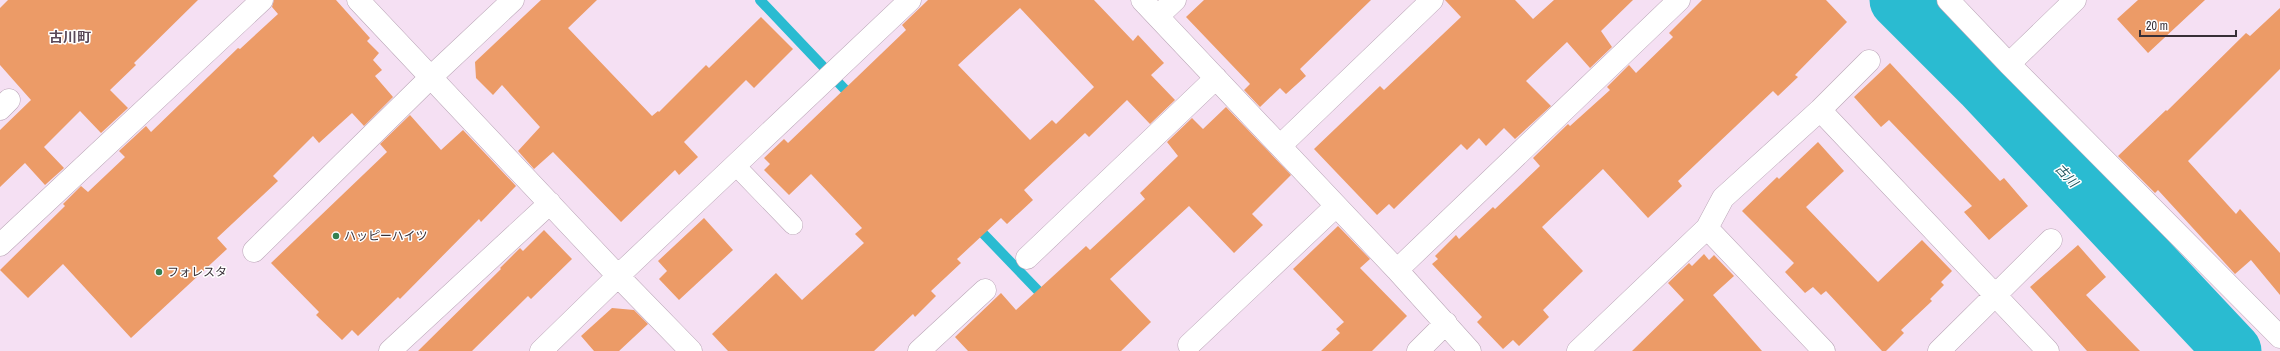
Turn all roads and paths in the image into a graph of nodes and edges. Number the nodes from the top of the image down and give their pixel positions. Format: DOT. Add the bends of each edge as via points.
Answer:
graph roads {
  1 [pos="262,0"];
  2 [pos="513,0"];
  3 [pos="1142,0"];
  4 [pos="1175,0"];
  5 [pos="1432,0"];
  6 [pos="1679,0"];
  7 [pos="1948,0"];
  8 [pos="2075,0"];
  9 [pos="364,2"];
  10 [pos="904,2"];
  11 [pos="1158,16"];
  12 [pos="1869,61"];
  13 [pos="2009,64"];
  14 [pos="431,77"];
  15 [pos="1216,78"];
  16 [pos="1820,110"];
  17 [pos="1280,146"];
  18 [pos="736,166"];
  19 [pos="550,203"];
  20 [pos="1336,206"];
  21 [pos="793,225"];
  22 [pos="1708,228"];
  23 [pos="2052,240"];
  24 [pos="0,245"];
  25 [pos="254,251"];
  26 [pos="1027,258"];
  27 [pos="1397,270"];
  28 [pos="618,276"];
  29 [pos="985,290"];
  30 [pos="1996,295"];
  31 [pos="1446,323"];
  32 [pos="2280,337"];
  33 [pos="1189,345"];
  34 [pos="684,349"];
  35 [pos="1819,349"];
  36 [pos="390,351"];
  37 [pos="542,351"];
  38 [pos="919,351"];
  39 [pos="1418,351"];
  40 [pos="1470,351"];
  41 [pos="1578,351"];
  42 [pos="1939,351"];
  43 [pos="2048,351"];
  1 -- 24 [label="street"];
  2 -- 14 [label="street"];
  3 -- 11 [label="street"];
  4 -- 11 [label="street"];
  5 -- 17 [label="street"];
  6 -- 27 [label="street"];
  7 -- 13 [label="street"];
  8 -- 13 [label="street"];
  9 -- 14 [label="street"];
  10 -- 18 [label="street"];
  11 -- 15 [label="street"];
  12 -- 16 [label="street"];
  13 -- 32 [label="street"];
  14 -- 19 [label="street"];
  14 -- 25 [label="street"];
  15 -- 17 [label="street"];
  15 -- 26 [label="street"];
  16 -- 22 [label="street" via="1723,198"];
  16 -- 30 [label="street"];
  17 -- 20 [label="street"];
  18 -- 21 [label="lane"];
  18 -- 28 [label="street"];
  19 -- 28 [label="street"];
  19 -- 36 [label="street"];
  20 -- 27 [label="street"];
  20 -- 33 [label="street"];
  22 -- 35 [label="street"];
  22 -- 41 [label="street"];
  23 -- 30 [label="street"];
  27 -- 31 [label="street"];
  28 -- 34 [label="street"];
  28 -- 37 [label="street"];
  29 -- 38 [label="street"];
  30 -- 42 [label="street"];
  30 -- 43 [label="street"];
  31 -- 39 [label="street"];
  31 -- 40 [label="street"];
}
